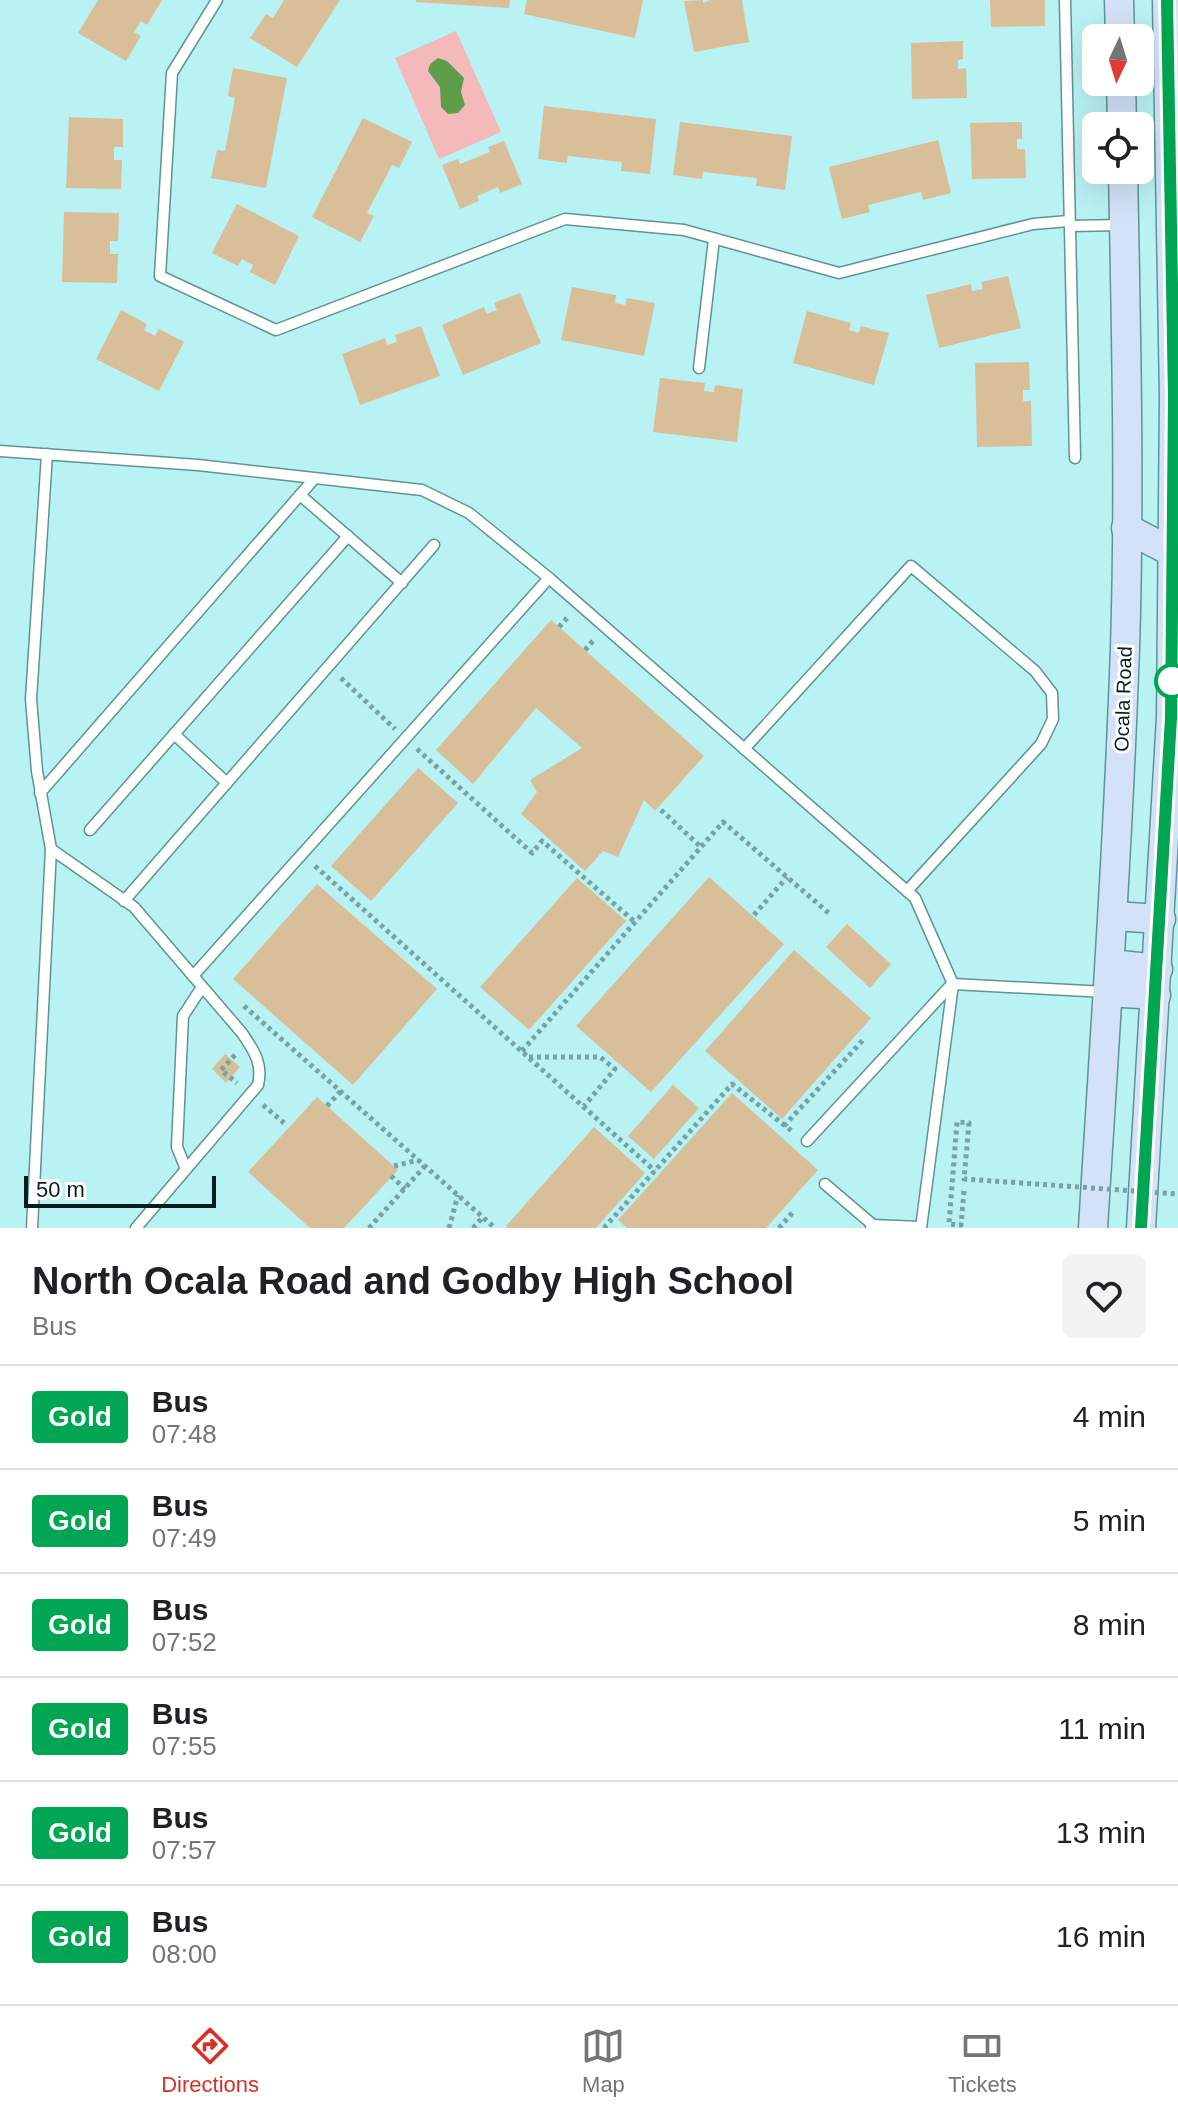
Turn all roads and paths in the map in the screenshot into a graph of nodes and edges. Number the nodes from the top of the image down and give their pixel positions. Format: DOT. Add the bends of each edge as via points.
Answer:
graph roads {
  1 [pos="217,0"];
  2 [pos="1065,0"];
  3 [pos="1119,0"];
  4 [pos="1167,0"];
  5 [pos="1120,24"];
  6 [pos="1154,177"];
  7 [pos="1174,178"];
  8 [pos="1123,184"];
  9 [pos="1070,223"];
  10 [pos="1171,224"];
  11 [pos="1124,225"];
  12 [pos="714,239"];
  13 [pos="699,368"];
  14 [pos="0,451"];
  15 [pos="47,454"];
  16 [pos="1075,458"];
  17 [pos="314,479"];
  18 [pos="300,495"];
  19 [pos="1126,528"];
  20 [pos="348,536"];
  21 [pos="434,545"];
  22 [pos="1176,553"];
  23 [pos="549,578"];
  24 [pos="402,583"];
  25 [pos="561,613"];
  26 [pos="567,618"];
  27 [pos="576,625"];
  28 [pos="559,627"];
  29 [pos="585,633"];
  30 [pos="593,641"];
  31 [pos="585,650"];
  32 [pos="605,651"];
  33 [pos="328,667"];
  34 [pos="174,734"];
  35 [pos="405,738"];
  36 [pos="428,738"];
  37 [pos="418,749"];
  38 [pos="744,749"];
  39 [pos="407,761"];
  40 [pos="227,783"];
  41 [pos="40,793"];
  42 [pos="661,810"];
  43 [pos="90,830"];
  44 [pos="701,847"];
  45 [pos="51,849"];
  46 [pos="325,854"];
  47 [pos="315,866"];
  48 [pos="305,877"];
  49 [pos="787,877"];
  50 [pos="907,891"];
  51 [pos="124,901"];
  52 [pos="754,915"];
  53 [pos="831,915"];
  54 [pos="1113,916"];
  55 [pos="1165,919"];
  56 [pos="635,923"];
  57 [pos="1110,964"];
  58 [pos="193,976"];
  59 [pos="1160,978"];
  60 [pos="953,984"];
  61 [pos="202,987"];
  62 [pos="1108,992"];
  63 [pos="243,1004"];
  64 [pos="864,1039"];
  65 [pos="522,1051"];
  66 [pos="528,1057"];
  67 [pos="341,1091"];
  68 [pos="327,1106"];
  69 [pos="583,1106"];
  70 [pos="784,1126"];
  71 [pos="807,1141"];
  72 [pos="418,1160"];
  73 [pos="394,1166"];
  74 [pos="425,1166"];
  75 [pos="186,1169"];
  76 [pos="655,1171"];
  77 [pos="391,1176"];
  78 [pos="825,1184"];
  79 [pos="405,1189"];
  80 [pos="964,1191"];
  81 [pos="1178,1194"];
  82 [pos="458,1195"];
  83 [pos="794,1211"];
  84 [pos="483,1217"];
  85 [pos="872,1226"];
  86 [pos="606,1227"];
  87 [pos="32,1228"];
  88 [pos="136,1228"];
  89 [pos="369,1228"];
  90 [pos="449,1228"];
  91 [pos="473,1228"];
  92 [pos="495,1228"];
  93 [pos="779,1228"];
  94 [pos="920,1228"];
  95 [pos="1093,1228"];
  96 [pos="1141,1228"];
  1 -- 12 [label="lane" via="172,73 160,276 276,330 565,219 684,230"];
  2 -- 9 [label="lane"];
  3 -- 5 [label="main road"];
  4 -- 7 [label="main road"];
  6 -- 7 [label="main road"];
  7 -- 10 [label="main road"];
  8 -- 11 [label="main road, Ocala Road"];
  9 -- 11 [label="lane"];
  9 -- 12 [label="lane" via="1033,224 839,273"];
  9 -- 16 [label="lane"];
  10 -- 11 [label="main road"];
  10 -- 22 [label="main road"];
  11 -- 19 [label="main road, Ocala Road"];
  12 -- 13 [label="lane"];
  14 -- 15 [label="lane"];
  15 -- 17 [label="lane"];
  15 -- 41 [label="lane" via="31,699"];
  17 -- 18 [label="lane"];
  17 -- 23 [label="lane" via="422,490 469,513"];
  18 -- 20 [label="lane"];
  18 -- 41 [label="lane"];
  19 -- 22 [label="main road"];
  19 -- 54 [label="main road, Ocala Road"];
  20 -- 24 [label="lane"];
  20 -- 34 [label="lane"];
  21 -- 24 [label="lane"];
  22 -- 55 [label="main road"];
  23 -- 35 [label="lane"];
  23 -- 38 [label="lane"];
  24 -- 33 [label="lane"];
  25 -- 26 [label="path"];
  26 -- 27 [label="path"];
  26 -- 28 [label="path"];
  29 -- 30 [label="path"];
  30 -- 31 [label="path"];
  30 -- 32 [label="path"];
  33 -- 35 [label="path"];
  33 -- 40 [label="lane"];
  34 -- 40 [label="lane"];
  34 -- 43 [label="lane"];
  35 -- 37 [label="path"];
  35 -- 58 [label="lane"];
  36 -- 37 [label="path"];
  37 -- 39 [label="path"];
  37 -- 56 [label="path" via="532,853 542,841"];
  38 -- 50 [label="lane"];
  38 -- 50 [label="lane" via="911,566 1035,671 1052,693 1053,719 1041,744"];
  40 -- 51 [label="lane"];
  41 -- 45 [label="lane"];
  42 -- 44 [label="path"];
  44 -- 49 [label="path" via="723,822"];
  44 -- 56 [label="path"];
  45 -- 51 [label="lane"];
  45 -- 87 [label="lane"];
  46 -- 47 [label="path"];
  47 -- 48 [label="path"];
  47 -- 65 [label="path"];
  49 -- 52 [label="path"];
  49 -- 53 [label="path"];
  50 -- 60 [label="lane" via="915,898"];
  51 -- 58 [label="lane"];
  54 -- 55 [label="main road"];
  54 -- 57 [label="main road, Ocala Road"];
  55 -- 59 [label="main road"];
  56 -- 65 [label="path"];
  57 -- 59 [label="main road"];
  57 -- 62 [label="main road, Ocala Road"];
  58 -- 61 [label="lane"];
  59 -- 62 [label="main road"];
  59 -- 96 [label="main road"];
  60 -- 62 [label="lane"];
  60 -- 71 [label="lane"];
  60 -- 94 [label="lane"];
  61 -- 75 [label="lane" via="183,1016 177,1147"];
  61 -- 75 [label="lane" via="242,1033 261,1072 258,1085"];
  62 -- 95 [label="main road, Ocala Road"];
  63 -- 67 [label="path"];
  64 -- 70 [label="path"];
  65 -- 66 [label="path"];
  66 -- 69 [label="path"];
  66 -- 69 [label="path" via="600,1057 615,1069"];
  67 -- 68 [label="path"];
  67 -- 72 [label="path"];
  69 -- 76 [label="path"];
  70 -- 71 [label="path"];
  70 -- 76 [label="path" via="732,1084"];
  72 -- 73 [label="path"];
  72 -- 74 [label="path"];
  74 -- 79 [label="path"];
  74 -- 82 [label="path"];
  75 -- 88 [label="lane"];
  76 -- 86 [label="path"];
  77 -- 79 [label="path"];
  78 -- 85 [label="lane"];
  79 -- 89 [label="path"];
  80 -- 81 [label="path, bridge" via="961,1225 949,1224 957,1122 969,1123 964,1179"];
  82 -- 84 [label="path"];
  82 -- 90 [label="path"];
  83 -- 93 [label="path"];
  84 -- 91 [label="path"];
  84 -- 92 [label="path"];
  85 -- 94 [label="lane"];
}
